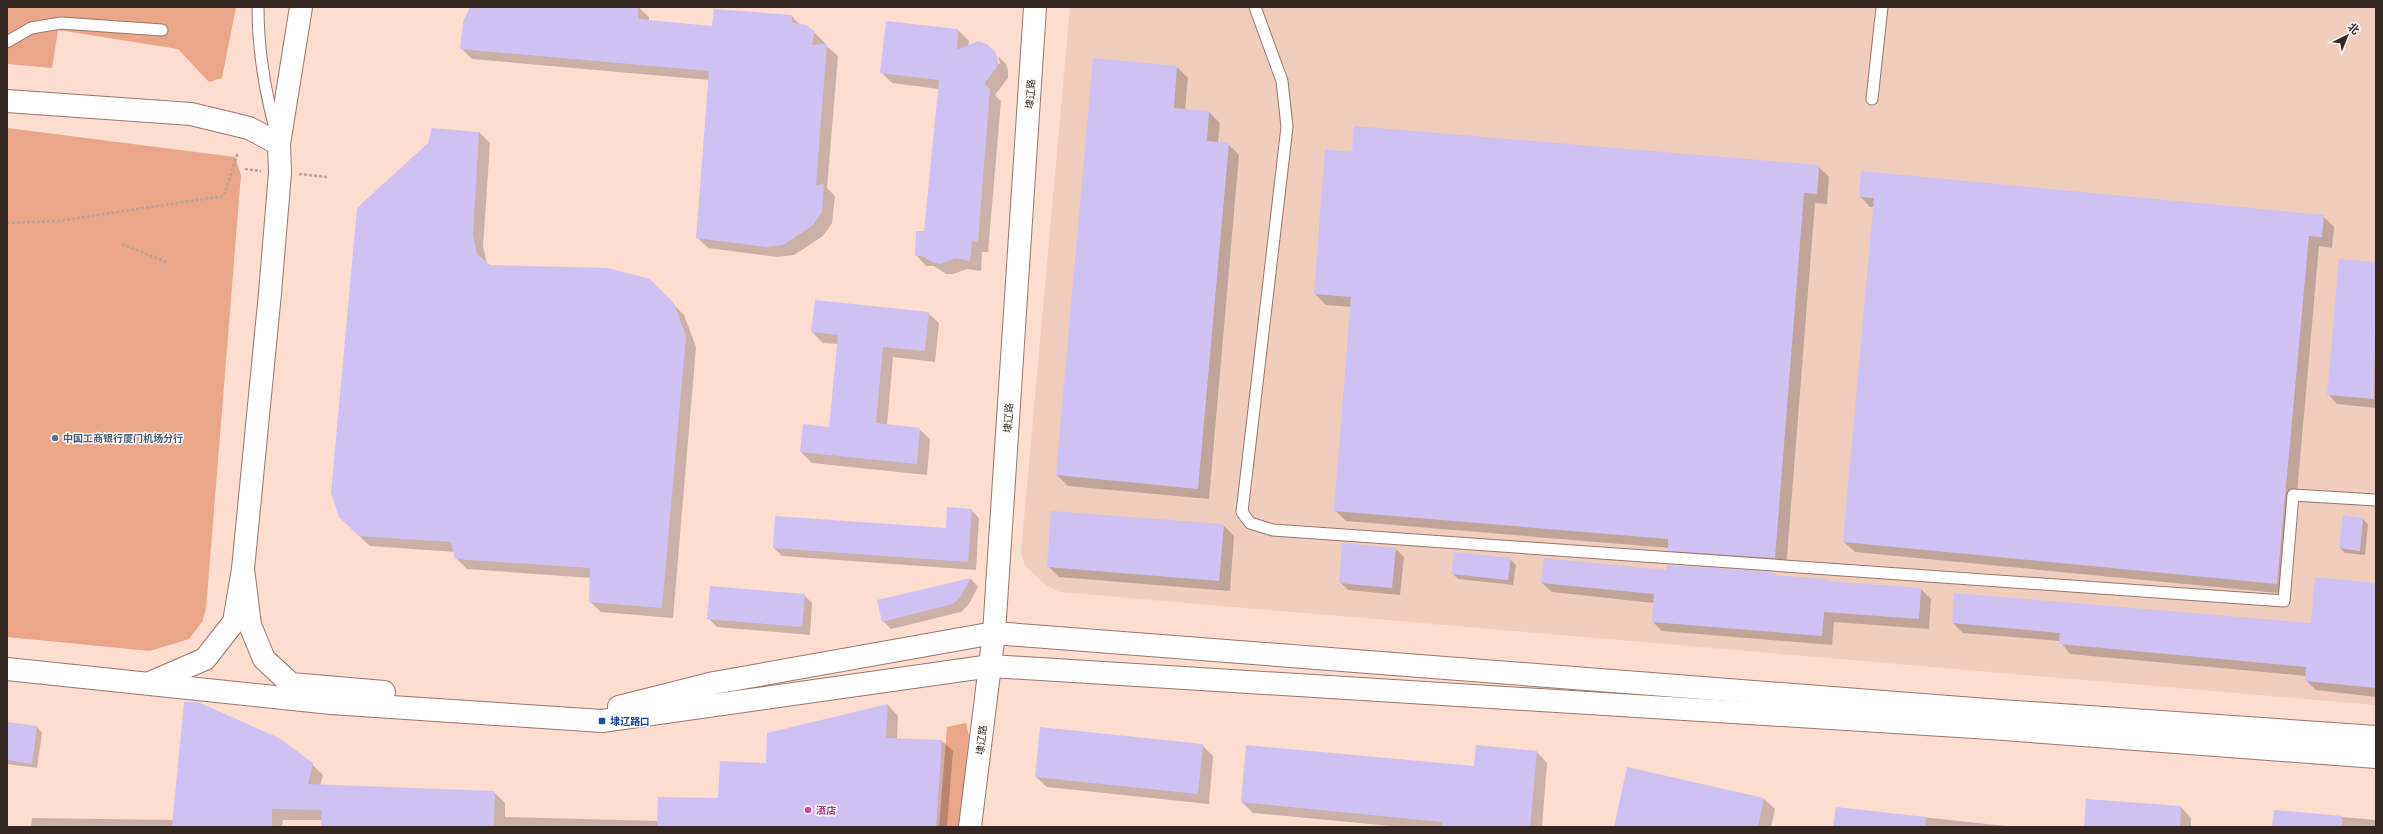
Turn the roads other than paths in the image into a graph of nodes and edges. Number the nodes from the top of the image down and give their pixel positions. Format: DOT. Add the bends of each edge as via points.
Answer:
graph roads {
  1 [pos="258,7"];
  2 [pos="301,7"];
  3 [pos="1035,7"];
  4 [pos="1255,7"];
  5 [pos="1882,7"];
  6 [pos="162,30"];
  7 [pos="7,42"];
  8 [pos="1872,99"];
  9 [pos="7,101"];
  10 [pos="279,144"];
  11 [pos="2376,500"];
  12 [pos="243,569"];
  13 [pos="994,633"];
  14 [pos="991,666"];
  15 [pos="7,668"];
  16 [pos="151,682"];
  17 [pos="2376,737"];
  18 [pos="2376,757"];
  19 [pos="970,827"];
  1 -- 10 [label="lane" via="258,26 269,104"];
  2 -- 10 [label="main road"];
  3 -- 13 [label="main road, 埭辽路"];
  4 -- 11 [label="lane" via="1282,81 1288,127 1242,512 1250,523 1273,530 2284,601 2293,495"];
  5 -- 8 [label="lane"];
  6 -- 7 [label="lane" via="61,23 31,28"];
  9 -- 10 [label="main road" via="191,114 249,128"];
  10 -- 12 [label="main road" via="280,173"];
  12 -- 13 [label="main road" via="250,625 264,659 291,684 601,711 714,683"];
  12 -- 16 [label="main road" via="234,622 205,659"];
  13 -- 14 [label="main road, 埭辽路"];
  13 -- 17 [label="main road"];
  14 -- 16 [label="main road" via="602,721 331,703"];
  14 -- 18 [label="main road" via="1990,728"];
  14 -- 19 [label="main road, 埭辽路"];
  15 -- 16 [label="main road"];
}
